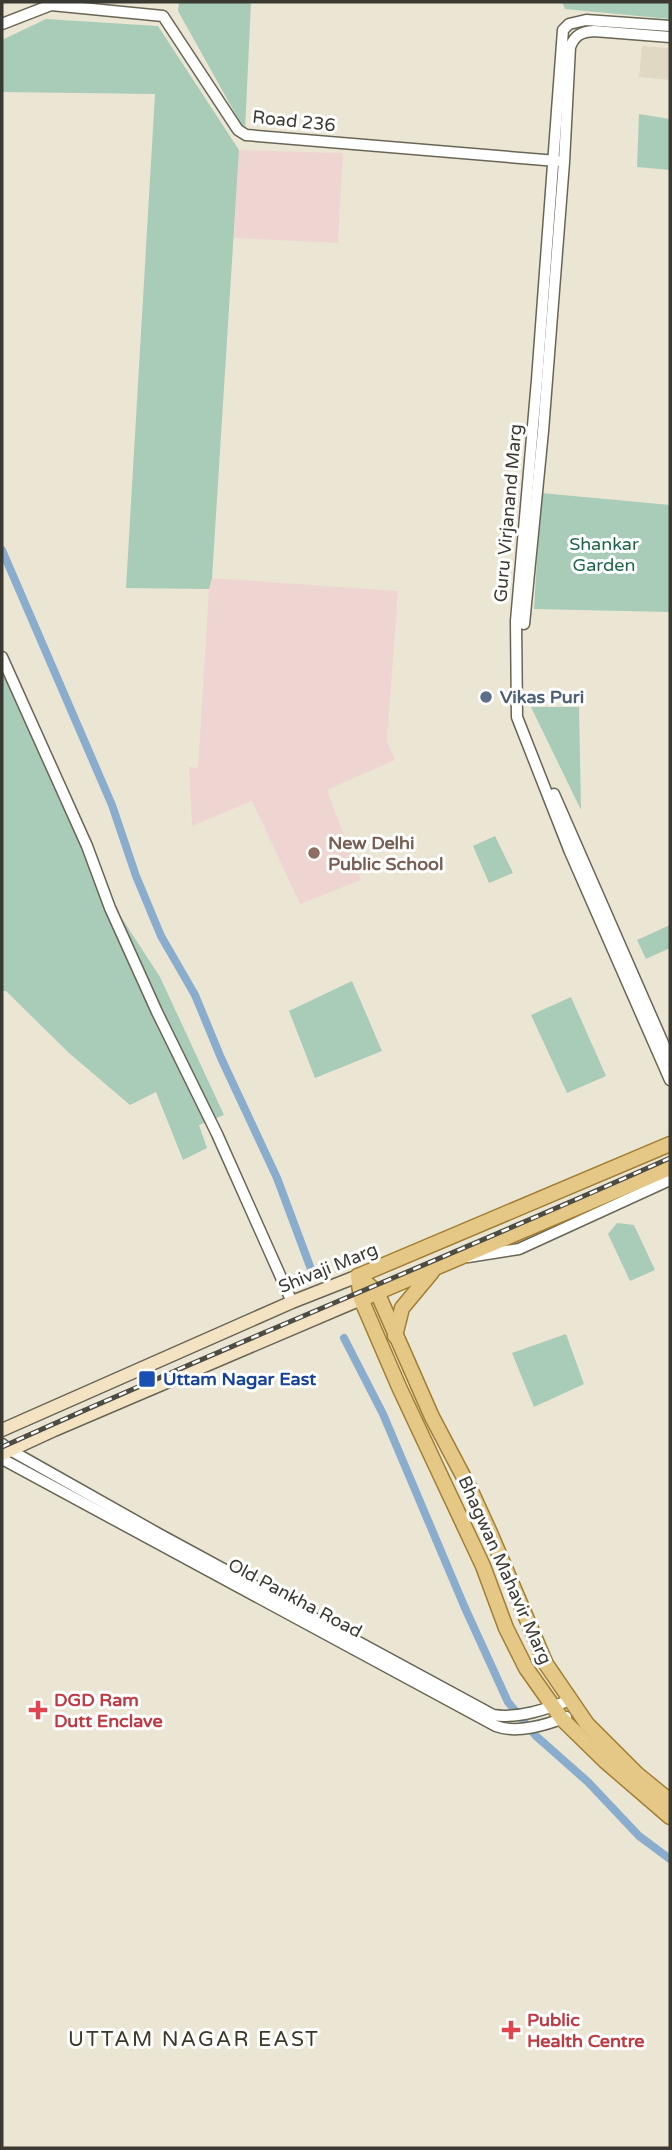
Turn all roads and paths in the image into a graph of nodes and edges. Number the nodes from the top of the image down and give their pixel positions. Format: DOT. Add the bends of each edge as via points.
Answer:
graph roads {
  1 [pos="2,23"];
  2 [pos="670,26"];
  3 [pos="670,37"];
  4 [pos="559,162"];
  5 [pos="2,656"];
  6 [pos="670,1059"];
  7 [pos="670,1080"];
  8 [pos="670,1144"];
  9 [pos="670,1168"];
  10 [pos="670,1180"];
  11 [pos="456,1259"];
  12 [pos="435,1268"];
  13 [pos="358,1276"];
  14 [pos="377,1293"];
  15 [pos="361,1299"];
  16 [pos="292,1302"];
  17 [pos="395,1336"];
  18 [pos="2,1430"];
  19 [pos="4,1452"];
  20 [pos="552,1707"];
  21 [pos="583,1713"];
  22 [pos="562,1719"];
  23 [pos="670,1801"];
  24 [pos="670,1817"];
  1 -- 4 [label="street, Road 236" via="51,5 163,16 238,130 246,135"];
  2 -- 4 [label="street, Guru Virjanand Marg" via="586,20 564,28"];
  3 -- 4 [label="street, Guru Virjanand Marg" via="594,30 576,36 570,47"];
  4 -- 6 [label="street, Guru Virjanand Marg" via="521,715"];
  4 -- 7 [label="street, Guru Virjanand Marg" via="516,621 517,717 570,852"];
  5 -- 16 [label="street" via="88,846 110,908"];
  8 -- 13 [label="main road, Shivaji Marg"];
  9 -- 11 [label="main road"];
  10 -- 11 [label="street" via="519,1249"];
  11 -- 12 [label="main road"];
  12 -- 14 [label="main road"];
  12 -- 17 [label="main road" via="401,1308"];
  13 -- 14 [label="main road"];
  13 -- 15 [label="main road, Bhagwan Mahavir Marg"];
  13 -- 16 [label="main road, Shivaji Marg"];
  14 -- 15 [label="main road"];
  14 -- 17 [label="main road, Bhagwan Mahavir Marg"];
  15 -- 19 [label="main road"];
  15 -- 20 [label="main road, Bhagwan Mahavir Marg" via="506,1628"];
  16 -- 18 [label="main road, Shivaji Marg"];
  17 -- 21 [label="main road, Bhagwan Mahavir Marg" via="481,1513 547,1664"];
  19 -- 20 [label="street, Old Pankha Road" via="493,1715"];
  19 -- 22 [label="street, Old Pankha Road" via="496,1726 509,1730"];
  20 -- 21 [label="street, Old Pankha Road"];
  20 -- 22 [label="main road, Bhagwan Mahavir Marg"];
  21 -- 22 [label="street, Old Pankha Road"];
  21 -- 23 [label="main road, Bhagwan Mahavir Marg" via="637,1774"];
  22 -- 24 [label="main road, Bhagwan Mahavir Marg"];
}
